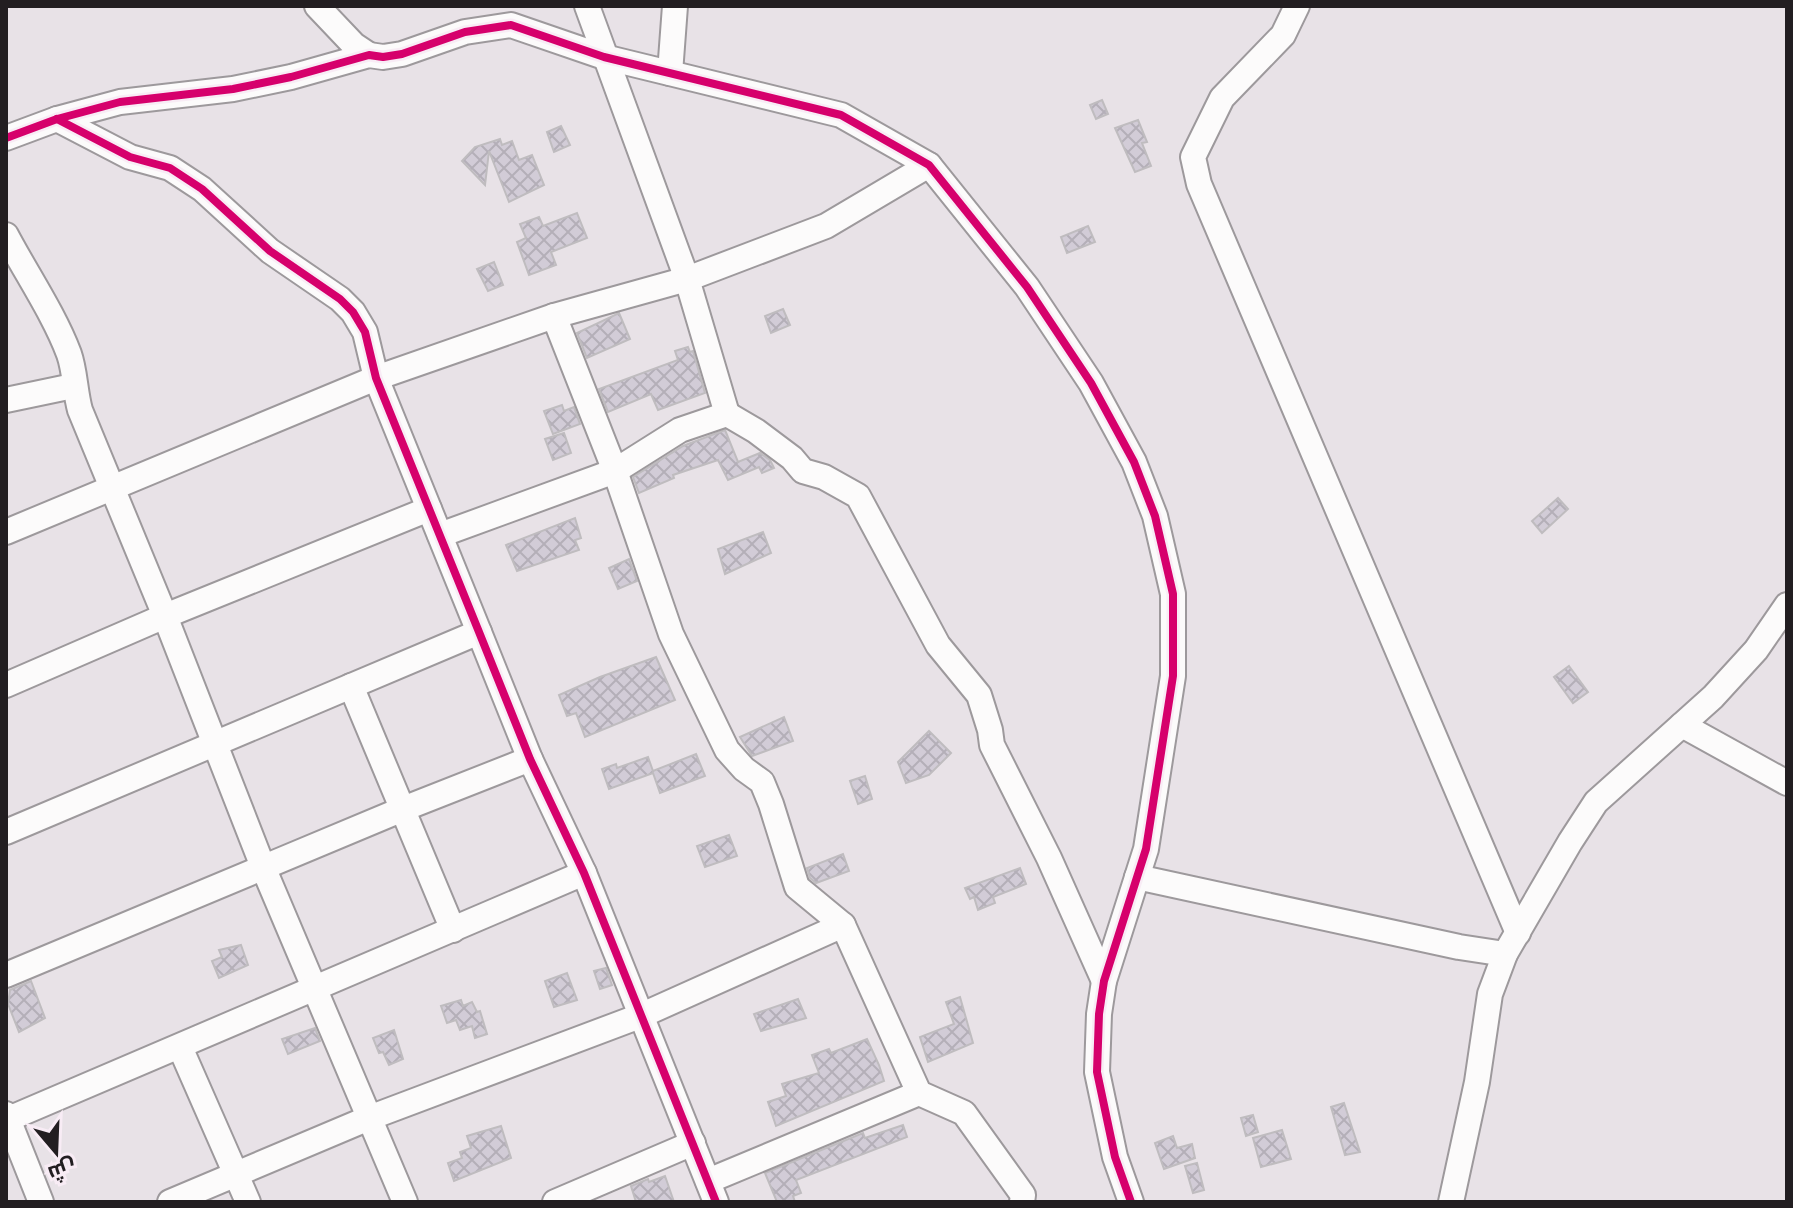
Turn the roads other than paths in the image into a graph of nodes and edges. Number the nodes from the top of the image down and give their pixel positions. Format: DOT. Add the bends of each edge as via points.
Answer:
graph roads {
  1 [pos="317,6"];
  2 [pos="587,6"];
  3 [pos="675,6"];
  4 [pos="1297,6"];
  5 [pos="369,55"];
  6 [pos="604,57"];
  7 [pos="670,73"];
  8 [pos="57,119"];
  9 [pos="6,138"];
  10 [pos="929,165"];
  11 [pos="6,235"];
  12 [pos="687,279"];
  13 [pos="554,316"];
  14 [pos="376,378"];
  15 [pos="73,386"];
  16 [pos="6,400"];
  17 [pos="727,414"];
  18 [pos="615,471"];
  19 [pos="111,488"];
  20 [pos="429,509"];
  21 [pos="6,532"];
  22 [pos="440,535"];
  23 [pos="1787,605"];
  24 [pos="165,616"];
  25 [pos="479,632"];
  26 [pos="6,685"];
  27 [pos="351,686"];
  28 [pos="1682,725"];
  29 [pos="215,743"];
  30 [pos="530,759"];
  31 [pos="1787,783"];
  32 [pos="403,809"];
  33 [pos="6,832"];
  34 [pos="263,867"];
  35 [pos="584,873"];
  36 [pos="1137,877"];
  37 [pos="843,925"];
  38 [pos="453,930"];
  39 [pos="1518,933"];
  40 [pos="1505,954"];
  41 [pos="6,975"];
  42 [pos="1104,981"];
  43 [pos="315,990"];
  44 [pos="640,1016"];
  45 [pos="180,1047"];
  46 [pos="919,1093"];
  47 [pos="7,1118"];
  48 [pos="369,1118"];
  49 [pos="693,1143"];
  50 [pos="235,1174"];
  51 [pos="712,1191"];
  52 [pos="41,1202"];
  53 [pos="170,1202"];
  54 [pos="248,1202"];
  55 [pos="405,1202"];
  56 [pos="555,1202"];
  57 [pos="1022,1202"];
  58 [pos="1131,1202"];
  59 [pos="1451,1202"];
  1 -- 5 [label="street"];
  2 -- 6 [label="street"];
  3 -- 7 [label="street"];
  4 -- 39 [label="street" via="1283,35 1222,98 1193,157 1199,184"];
  5 -- 6 [label="street" via="402,54 465,32 511,25"];
  5 -- 8 [label="street" via="233,89 120,102"];
  6 -- 7 [label="street"];
  6 -- 12 [label="street"];
  7 -- 10 [label="street" via="841,115"];
  8 -- 9 [label="street"];
  8 -- 14 [label="street" via="130,157 170,168 270,251 340,299 365,332"];
  10 -- 12 [label="street" via="826,226"];
  10 -- 36 [label="street" via="1027,287 1091,383 1134,462 1155,516 1173,594 1173,676"];
  11 -- 15 [label="street" via="63,339"];
  12 -- 13 [label="street"];
  12 -- 17 [label="street"];
  13 -- 14 [label="street"];
  13 -- 18 [label="street"];
  14 -- 19 [label="street"];
  14 -- 20 [label="street"];
  15 -- 16 [label="street"];
  15 -- 19 [label="street"];
  17 -- 18 [label="street" via="680,430"];
  17 -- 42 [label="street" via="803,471 858,496 938,645 979,695 992,745"];
  18 -- 22 [label="street"];
  18 -- 37 [label="street" via="671,634 715,728 727,750 762,782 797,887"];
  19 -- 21 [label="street"];
  19 -- 24 [label="street"];
  20 -- 22 [label="street"];
  20 -- 24 [label="street"];
  22 -- 25 [label="street"];
  23 -- 28 [label="street" via="1756,650"];
  24 -- 26 [label="street"];
  24 -- 29 [label="street"];
  25 -- 27 [label="street"];
  25 -- 30 [label="street"];
  27 -- 29 [label="street"];
  27 -- 32 [label="street"];
  28 -- 31 [label="street"];
  28 -- 39 [label="street" via="1596,802"];
  29 -- 33 [label="street"];
  29 -- 34 [label="street"];
  30 -- 32 [label="street"];
  30 -- 35 [label="street"];
  32 -- 34 [label="street"];
  32 -- 38 [label="street"];
  34 -- 41 [label="street"];
  34 -- 43 [label="street"];
  35 -- 38 [label="street"];
  35 -- 44 [label="street"];
  36 -- 40 [label="street"];
  36 -- 42 [label="street"];
  37 -- 44 [label="street"];
  37 -- 46 [label="street"];
  38 -- 43 [label="street"];
  39 -- 40 [label="street"];
  40 -- 59 [label="street" via="1490,994"];
  42 -- 58 [label="street" via="1097,1072 1115,1157"];
  43 -- 45 [label="street"];
  43 -- 48 [label="street"];
  44 -- 48 [label="street"];
  44 -- 49 [label="street"];
  45 -- 47 [label="street"];
  45 -- 50 [label="street"];
  46 -- 51 [label="street"];
  46 -- 57 [label="street" via="964,1113 1023,1195"];
  47 -- 52 [label="street"];
  48 -- 50 [label="street"];
  48 -- 55 [label="street"];
  49 -- 51 [label="street"];
  49 -- 56 [label="street"];
  50 -- 53 [label="street"];
  50 -- 54 [label="street"];
}
